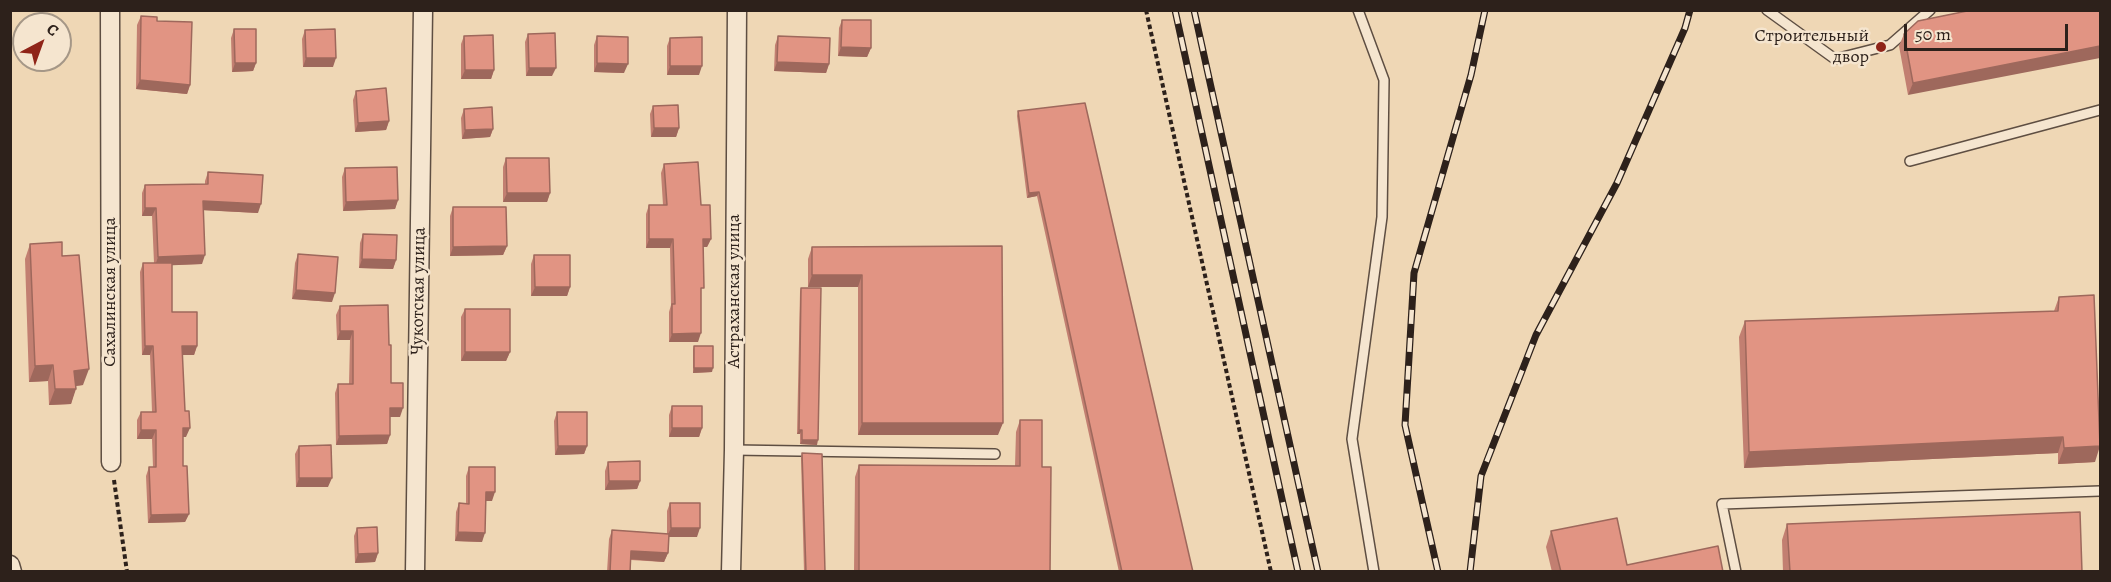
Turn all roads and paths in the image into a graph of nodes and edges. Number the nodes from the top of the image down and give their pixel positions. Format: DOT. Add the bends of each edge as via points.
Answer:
graph roads {
  1 [pos="110,10"];
  2 [pos="423,10"];
  3 [pos="737,10"];
  4 [pos="1146,10"];
  5 [pos="1358,10"];
  6 [pos="1767,10"];
  7 [pos="1930,10"];
  8 [pos="2100,110"];
  9 [pos="1910,161"];
  10 [pos="734,450"];
  11 [pos="995,454"];
  12 [pos="111,462"];
  13 [pos="2100,491"];
  14 [pos="10,565"];
  15 [pos="12,572"];
  16 [pos="127,572"];
  17 [pos="415,572"];
  18 [pos="731,572"];
  19 [pos="1271,572"];
  20 [pos="1374,572"];
  21 [pos="1737,572"];
  1 -- 12 [label="street, Сахалинская улица"];
  2 -- 17 [label="street, Чукотская улица"];
  3 -- 10 [label="street, Астраханская улица"];
  4 -- 19 [label="path"];
  5 -- 20 [label="lane" via="1384,80 1382,217 1352,439"];
  6 -- 7 [label="lane" via="1835,59 1890,45"];
  8 -- 9 [label="lane"];
  10 -- 11 [label="lane"];
  10 -- 18 [label="street, Астраханская улица"];
  12 -- 16 [label="path"];
  13 -- 21 [label="lane" via="1722,504"];
  14 -- 15 [label="street"];
}
